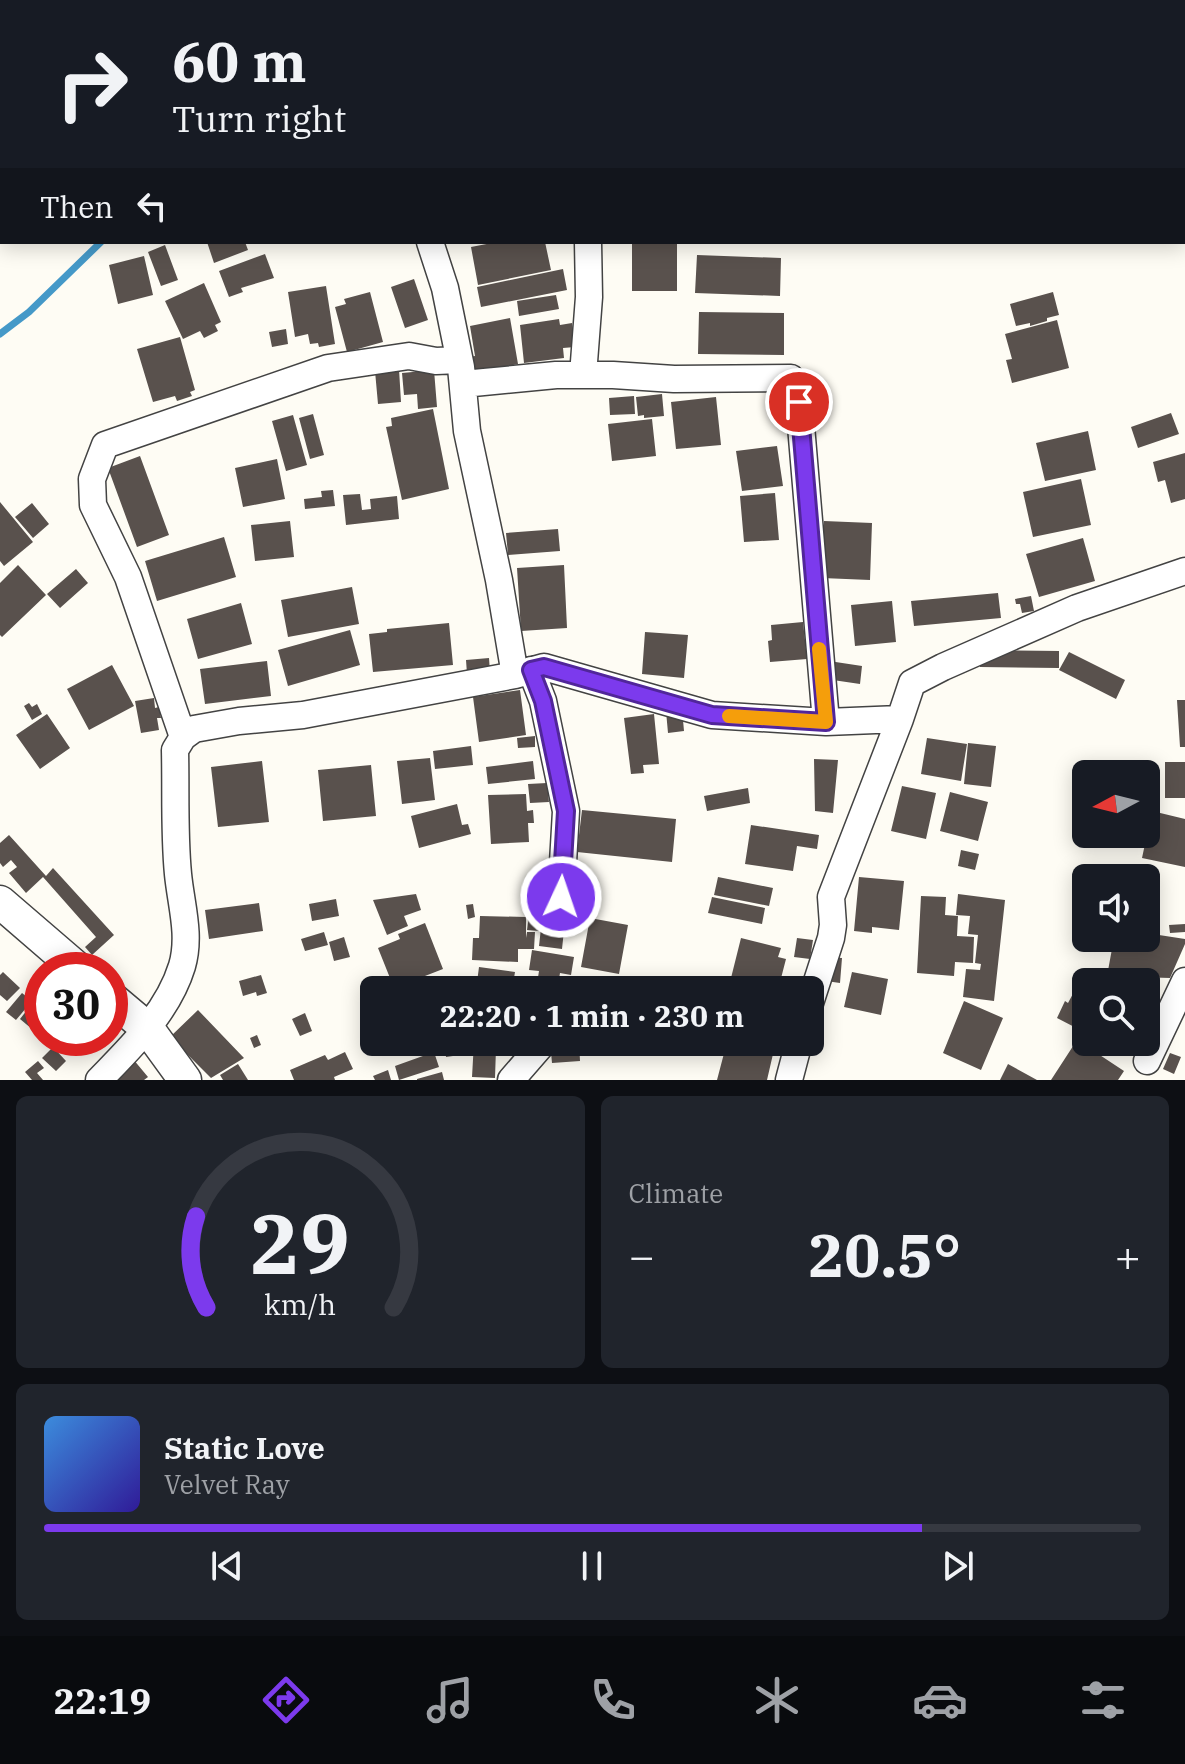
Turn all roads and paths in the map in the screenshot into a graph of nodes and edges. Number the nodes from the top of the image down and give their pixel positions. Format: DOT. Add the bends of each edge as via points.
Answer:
graph roads {
  1 [pos="431,244"];
  2 [pos="588,244"];
  3 [pos="461,372"];
  4 [pos="583,375"];
  5 [pos="1185,571"];
  6 [pos="523,673"];
  7 [pos="900,719"];
  8 [pos="826,722"];
  9 [pos="183,737"];
  10 [pos="561,897"];
  11 [pos="0,902"];
  12 [pos="58,952"];
  13 [pos="819,976"];
  14 [pos="1185,981"];
  15 [pos="128,1012"];
  16 [pos="148,1029"];
  17 [pos="532,1056"];
  18 [pos="795,1056"];
  19 [pos="1147,1061"];
  20 [pos="99,1080"];
  21 [pos="185,1080"];
  22 [pos="511,1080"];
  23 [pos="789,1080"];
  1 -- 3 [label="street"];
  2 -- 4 [label="street"];
  3 -- 4 [label="street"];
  3 -- 6 [label="street" via="467,431"];
  3 -- 9 [label="street" via="409,356 328,368 105,445 92,479 93,505 128,577"];
  4 -- 8 [label="street" via="791,378 799,402"];
  5 -- 7 [label="street" via="1077,608 912,683"];
  6 -- 8 [label="street" via="544,667 712,715"];
  6 -- 9 [label="street" via="303,715 194,729"];
  6 -- 10 [label="street" via="543,701 566,811"];
  7 -- 8 [label="street"];
  7 -- 13 [label="street" via="831,897 831,938"];
  9 -- 16 [label="street" via="175,750 178,873 186,926 182,965"];
  11 -- 12 [label="street"];
  14 -- 19 [label="street"];
  15 -- 16 [label="street"];
  16 -- 20 [label="street"];
  16 -- 21 [label="street"];
  17 -- 22 [label="street"];
  18 -- 23 [label="street"];
}
